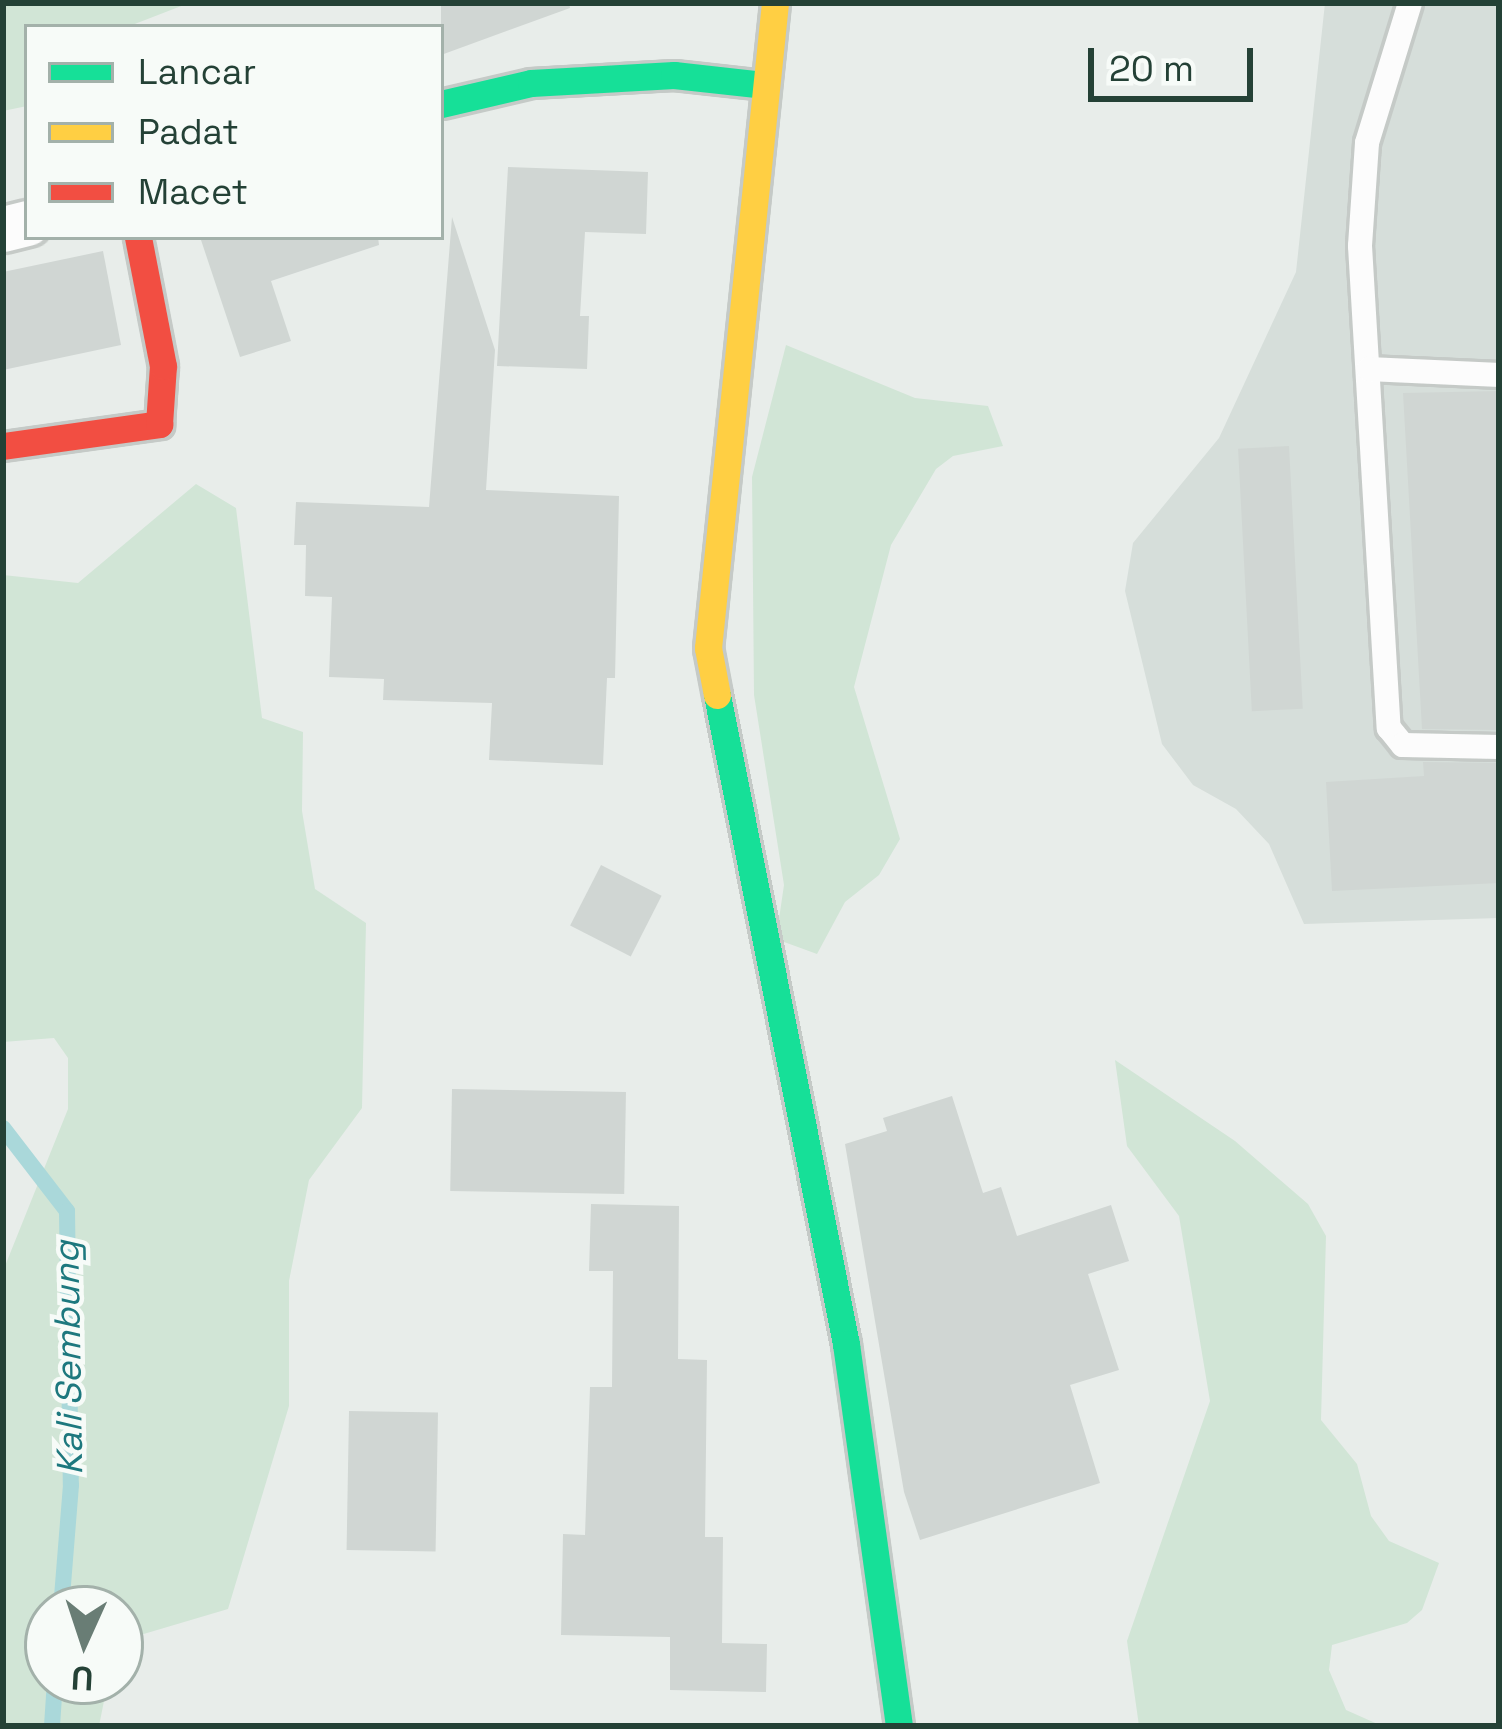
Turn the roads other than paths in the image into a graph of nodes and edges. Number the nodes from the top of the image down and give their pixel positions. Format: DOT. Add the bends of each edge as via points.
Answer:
graph roads {
  1 [pos="776,3"];
  2 [pos="1410,3"];
  3 [pos="765,86"];
  4 [pos="444,103"];
  5 [pos="139,240"];
  6 [pos="1369,369"];
  7 [pos="1499,375"];
  8 [pos="3,446"];
  9 [pos="1499,747"];
  10 [pos="899,1726"];
  1 -- 3 [label="main road"];
  2 -- 6 [label="lane" via="1367,143 1360,246"];
  3 -- 4 [label="main road" via="674,75 531,83"];
  3 -- 10 [label="main road" via="708,648 847,1344"];
  5 -- 8 [label="main road" via="164,366 158,424"];
  6 -- 7 [label="lane"];
  6 -- 9 [label="lane" via="1389,728 1403,746"];
}
